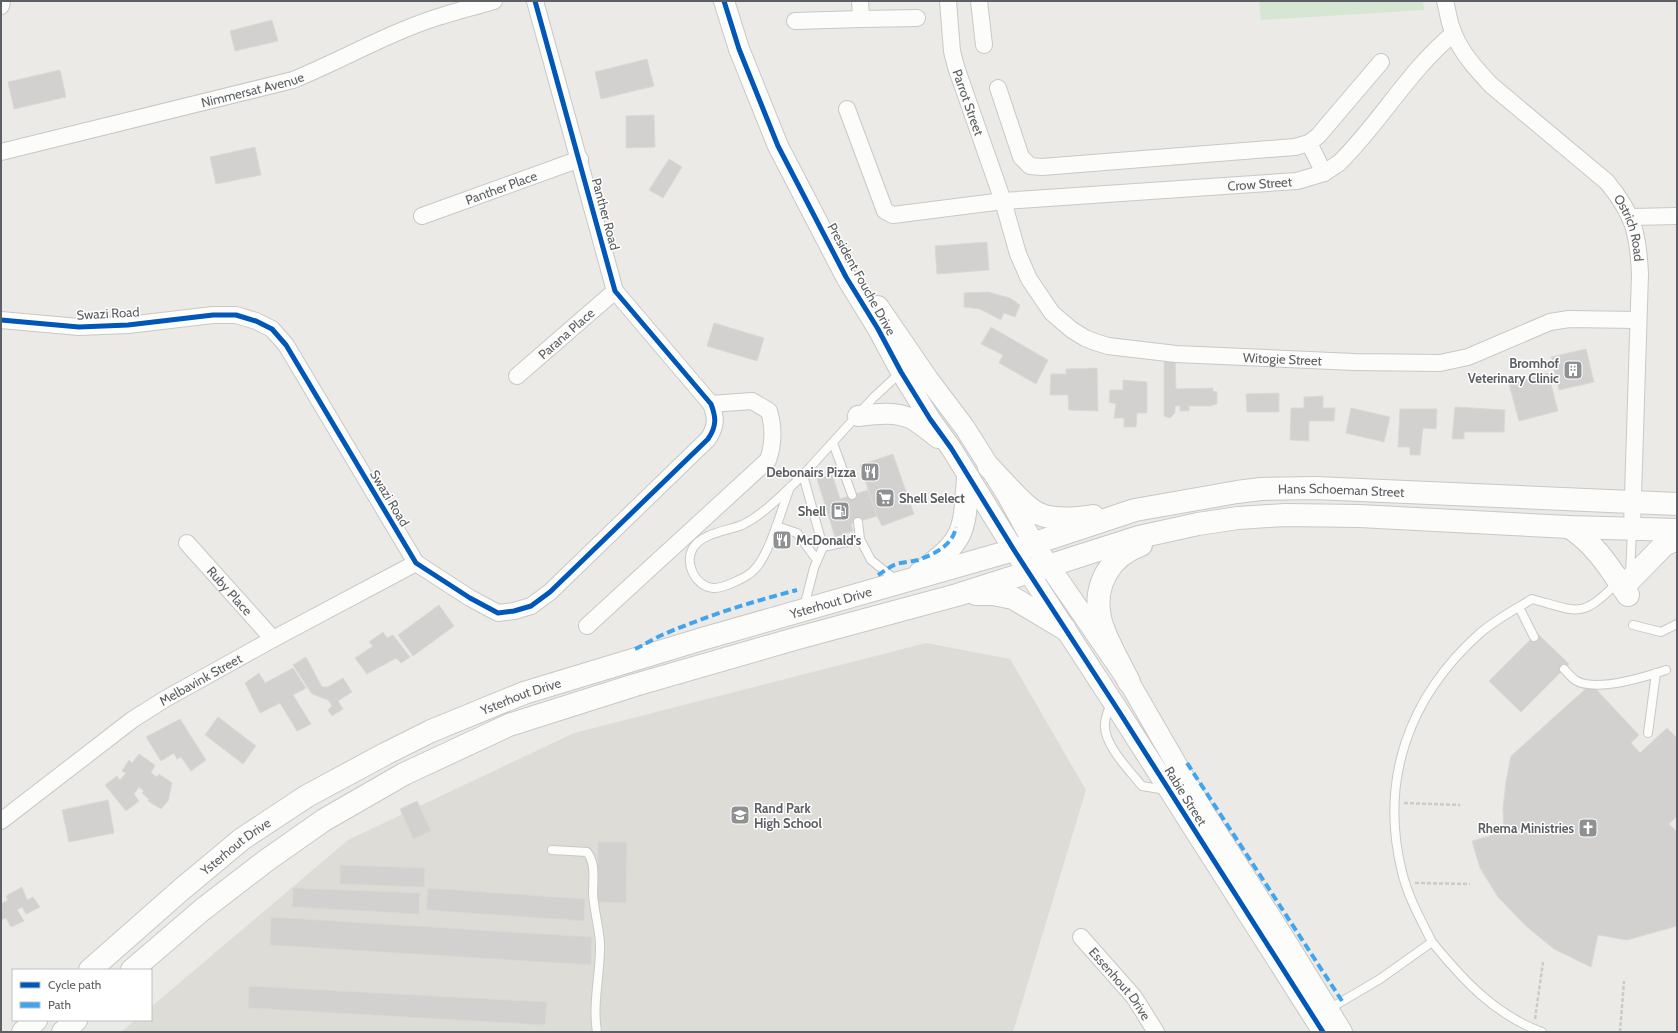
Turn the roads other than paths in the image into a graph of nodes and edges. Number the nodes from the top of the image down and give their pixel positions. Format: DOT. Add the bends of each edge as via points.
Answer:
graph roads {
  1 [pos="2,1"];
  2 [pos="494,1"];
  3 [pos="535,1"];
  4 [pos="724,1"];
  5 [pos="860,1"];
  6 [pos="948,1"];
  7 [pos="980,1"];
  8 [pos="1445,1"];
  9 [pos="1,6"];
  10 [pos="917,18"];
  11 [pos="862,19"];
  12 [pos="795,21"];
  13 [pos="1453,34"];
  14 [pos="984,45"];
  15 [pos="1381,62"];
  16 [pos="998,88"];
  17 [pos="846,109"];
  18 [pos="1309,142"];
  19 [pos="1,152"];
  20 [pos="580,159"];
  21 [pos="1324,173"];
  22 [pos="1003,200"];
  23 [pos="422,216"];
  24 [pos="1677,216"];
  25 [pos="1631,217"];
  26 [pos="615,290"];
  27 [pos="1,320"];
  28 [pos="1638,320"];
  29 [pos="908,367"];
  30 [pos="517,376"];
  31 [pos="710,404"];
  32 [pos="858,416"];
  33 [pos="833,443"];
  34 [pos="951,448"];
  35 [pos="989,467"];
  36 [pos="803,475"];
  37 [pos="968,477"];
  38 [pos="790,487"];
  39 [pos="852,496"];
  40 [pos="1633,502"];
  41 [pos="1677,504"];
  42 [pos="1136,510"];
  43 [pos="858,522"];
  44 [pos="1198,524"];
  45 [pos="776,526"];
  46 [pos="1569,526"];
  47 [pos="1632,528"];
  48 [pos="1677,530"];
  49 [pos="860,539"];
  50 [pos="1677,539"];
  51 [pos="187,543"];
  52 [pos="823,547"];
  53 [pos="1024,547"];
  54 [pos="817,560"];
  55 [pos="416,563"];
  56 [pos="1050,566"];
  57 [pos="1029,573"];
  58 [pos="906,582"];
  59 [pos="1625,586"];
  60 [pos="957,595"];
  61 [pos="1520,607"];
  62 [pos="803,610"];
  63 [pos="1677,624"];
  64 [pos="1633,625"];
  65 [pos="587,626"];
  66 [pos="1065,629"];
  67 [pos="1534,637"];
  68 [pos="273,639"];
  69 [pos="1564,669"];
  70 [pos="1666,670"];
  71 [pos="1656,673"];
  72 [pos="1129,682"];
  73 [pos="1648,733"];
  74 [pos="1,821"];
  75 [pos="552,850"];
  76 [pos="1081,937"];
  77 [pos="1432,942"];
  78 [pos="91,969"];
  79 [pos="133,969"];
  80 [pos="1328,1009"];
  81 [pos="35,1021"];
  82 [pos="75,1021"];
  83 [pos="1538,1031"];
  84 [pos="23,1032"];
  85 [pos="63,1032"];
  86 [pos="597,1032"];
  87 [pos="1156,1032"];
  88 [pos="1323,1032"];
  89 [pos="1342,1032"];
  1 -- 9 [label="street"];
  2 -- 19 [label="street, Nimmersat Avenue" via="438,17 293,80"];
  3 -- 20 [label="street, Panther Road"];
  4 -- 29 [label="street, President Fouche Drive" via="739,49 771,130 797,184 829,242 855,271"];
  5 -- 11 [label="street"];
  6 -- 22 [label="street, Parrot Street" via="952,51 956,67"];
  7 -- 14 [label="street"];
  8 -- 13 [label="street, Ostrich Road"];
  10 -- 11 [label="street"];
  11 -- 12 [label="street"];
  13 -- 21 [label="street, Crow Street" via="1442,42 1345,157"];
  13 -- 25 [label="street, Ostrich Road" via="1468,59 1491,85 1607,182"];
  15 -- 18 [label="street" via="1318,136"];
  16 -- 18 [label="street" via="1021,157 1030,166 1287,147"];
  17 -- 22 [label="street, Crow Street" via="885,211 888,213 893,215"];
  18 -- 21 [label="street"];
  20 -- 23 [label="street, Panther Place"];
  20 -- 26 [label="street, Panther Road"];
  21 -- 22 [label="street, Crow Street" via="1297,181"];
  22 -- 28 [label="street, Witogie Street" via="1023,266 1052,313 1085,338 1108,346 1176,354 1440,363 1468,357 1550,322 1569,319"];
  24 -- 25 [label="street"];
  25 -- 28 [label="street, Ostrich Road" via="1638,240"];
  26 -- 30 [label="street, Parana Place"];
  26 -- 31 [label="street, Panther Road"];
  27 -- 55 [label="street, Swazi Road" via="79,327 236,315 256,321 272,330 286,345"];
  28 -- 40 [label="street, Ostrich Road"];
  29 -- 32 [label="lane" via="873,398"];
  29 -- 34 [label="street, President Fouche Drive" via="930,419"];
  29 -- 35 [label="street, President Fouche Drive" via="965,428"];
  31 -- 55 [label="street, Swazi Road" via="715,421 708,439 550,592 531,606 498,613"];
  31 -- 65 [label="street" via="752,401 768,411 773,424 773,446 768,460"];
  32 -- 33 [label="lane"];
  32 -- 34 [label="street" via="902,415 912,419"];
  33 -- 36 [label="lane"];
  33 -- 39 [label="lane"];
  34 -- 37 [label="street, President Fouche Drive"];
  35 -- 42 [label="main road" via="1028,507 1049,517 1078,518"];
  35 -- 53 [label="street, President Fouche Drive" via="1007,494"];
  36 -- 38 [label="lane"];
  36 -- 52 [label="lane"];
  37 -- 53 [label="street, President Fouche Drive"];
  37 -- 58 [label="main road" via="965,518 960,536 944,555"];
  38 -- 45 [label="lane"];
  38 -- 45 [label="lane" via="742,525 702,539 693,548 689,561 694,575 703,585 713,588 725,586 753,572 762,562"];
  40 -- 41 [label="main road, Hans Schoeman Street"];
  40 -- 42 [label="main road, Hans Schoeman Street" via="1315,488 1237,492"];
  40 -- 47 [label="street, Ostrich Road"];
  42 -- 53 [label="main road, Hans Schoeman Street"];
  43 -- 49 [label="lane"];
  44 -- 46 [label="main road, Hans Schoeman Street" via="1265,516 1309,515"];
  44 -- 56 [label="main road, Hans Schoeman Street" via="1139,537"];
  44 -- 72 [label="main road" via="1132,548 1114,561 1104,575 1099,596 1102,627"];
  45 -- 54 [label="lane" via="797,534"];
  46 -- 47 [label="main road, Hans Schoeman Street"];
  46 -- 59 [label="main road" via="1591,543"];
  47 -- 48 [label="main road, Hans Schoeman Street"];
  47 -- 59 [label="lane"];
  49 -- 52 [label="lane"];
  49 -- 58 [label="lane" via="872,560"];
  50 -- 59 [label="main road" via="1664,545"];
  51 -- 68 [label="street, Ruby Place"];
  52 -- 54 [label="lane"];
  53 -- 56 [label="street, Rabie Street"];
  53 -- 57 [label="street, Rabie Street"];
  53 -- 58 [label="main road, Ysterhout Drive"];
  54 -- 62 [label="lane"];
  55 -- 68 [label="street, Melbavink Street"];
  56 -- 57 [label="main road, Hans Schoeman Street"];
  56 -- 72 [label="street, Rabie Street"];
  57 -- 60 [label="main road, Ysterhout Drive"];
  57 -- 66 [label="street, Rabie Street"];
  58 -- 62 [label="main road, Ysterhout Drive"];
  59 -- 61 [label="lane" via="1584,609 1575,610 1532,599"];
  60 -- 66 [label="main road" via="983,593 1014,598"];
  60 -- 79 [label="main road, Ysterhout Drive" via="679,672 509,725 404,774 324,820 202,910"];
  61 -- 67 [label="lane"];
  61 -- 77 [label="lane" via="1479,634 1432,688 1418,710 1401,756 1394,828 1405,883"];
  62 -- 78 [label="main road, Ysterhout Drive" via="524,694 385,754 307,796 242,839"];
  63 -- 64 [label="lane" via="1661,632"];
  66 -- 88 [label="street, Rabie Street"];
  68 -- 74 [label="street, Melbavink Street" via="132,720"];
  69 -- 71 [label="lane" via="1581,682 1597,684 1637,680"];
  70 -- 71 [label="lane"];
  71 -- 73 [label="lane"];
  72 -- 80 [label="street, Rabie Street" via="1204,812"];
  75 -- 86 [label="lane" via="587,852 593,867 593,895 600,941"];
  76 -- 87 [label="street, Essenhout Drive" via="1134,997"];
  77 -- 80 [label="lane" via="1380,979"];
  77 -- 83 [label="lane" via="1457,974 1485,999 1506,1015"];
  80 -- 89 [label="street, Rabie Street"];
  81 -- 84 [label="main road"];
  82 -- 85 [label="main road"];
}
